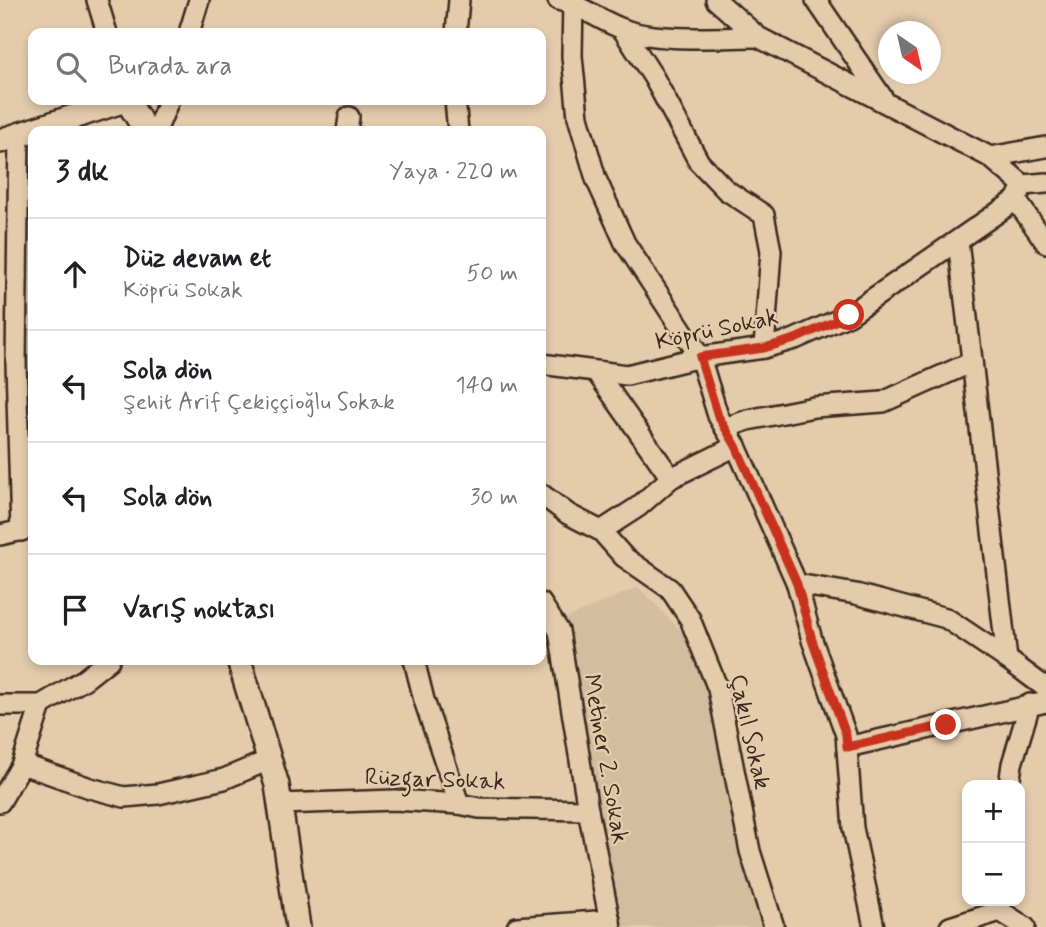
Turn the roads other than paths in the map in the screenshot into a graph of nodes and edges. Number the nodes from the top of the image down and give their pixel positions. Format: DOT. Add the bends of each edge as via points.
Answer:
graph roads {
  1 [pos="97,0"];
  2 [pos="199,0"];
  3 [pos="459,0"];
  4 [pos="716,0"];
  5 [pos="816,0"];
  6 [pos="568,1"];
  7 [pos="105,28"];
  8 [pos="191,28"];
  9 [pos="456,28"];
  10 [pos="623,30"];
  11 [pos="758,37"];
  12 [pos="886,104"];
  13 [pos="111,105"];
  14 [pos="129,105"];
  15 [pos="167,105"];
  16 [pos="455,105"];
  17 [pos="49,126"];
  18 [pos="143,126"];
  19 [pos="158,126"];
  20 [pos="458,126"];
  21 [pos="28,133"];
  22 [pos="10,139"];
  23 [pos="1046,147"];
  24 [pos="990,157"];
  25 [pos="1046,183"];
  26 [pos="1020,192"];
  27 [pos="958,240"];
  28 [pos="1046,243"];
  29 [pos="764,348"];
  30 [pos="700,357"];
  31 [pos="972,362"];
  32 [pos="546,365"];
  33 [pos="597,373"];
  34 [pos="725,428"];
  35 [pos="736,446"];
  36 [pos="671,478"];
  37 [pos="546,498"];
  38 [pos="27,529"];
  39 [pos="601,531"];
  40 [pos="0,535"];
  41 [pos="797,584"];
  42 [pos="546,611"];
  43 [pos="1007,659"];
  44 [pos="103,665"];
  45 [pos="241,665"];
  46 [pos="415,665"];
  47 [pos="1046,688"];
  48 [pos="1038,703"];
  49 [pos="0,705"];
  50 [pos="41,705"];
  51 [pos="847,747"];
  52 [pos="270,760"];
  53 [pos="22,764"];
  54 [pos="1010,780"];
  55 [pos="0,802"];
  56 [pos="280,804"];
  57 [pos="459,804"];
  58 [pos="588,810"];
  59 [pos="1002,913"];
  60 [pos="611,923"];
  61 [pos="298,927"];
  62 [pos="517,927"];
  63 [pos="774,927"];
  64 [pos="874,927"];
  65 [pos="950,927"];
  66 [pos="1025,927"];
  1 -- 7 [label="street"];
  2 -- 8 [label="street"];
  3 -- 9 [label="street"];
  4 -- 11 [label="street"];
  5 -- 12 [label="street"];
  6 -- 10 [label="street"];
  6 -- 30 [label="street" via="578,117 596,178 625,243"];
  10 -- 11 [label="street" via="647,35"];
  10 -- 29 [label="street" via="699,162 726,190 764,215 771,251"];
  11 -- 12 [label="street"];
  12 -- 24 [label="street"];
  13 -- 17 [label="street"];
  14 -- 18 [label="street"];
  15 -- 19 [label="street"];
  16 -- 20 [label="street"];
  21 -- 22 [label="street"];
  22 -- 38 [label="street" via="16,363"];
  23 -- 24 [label="street"];
  24 -- 26 [label="street"];
  25 -- 26 [label="street"];
  26 -- 27 [label="street, Köprü Sokak"];
  26 -- 28 [label="street"];
  27 -- 29 [label="street, Köprü Sokak" via="849,315"];
  27 -- 31 [label="street"];
  29 -- 30 [label="street, Köprü Sokak"];
  30 -- 33 [label="street, Köprü Sokak" via="627,376"];
  30 -- 34 [label="street"];
  31 -- 34 [label="street" via="883,402 814,407"];
  31 -- 43 [label="street"];
  32 -- 33 [label="street, Köprü Sokak"];
  33 -- 36 [label="street"];
  34 -- 35 [label="street"];
  35 -- 36 [label="street"];
  35 -- 41 [label="street"];
  36 -- 39 [label="street"];
  37 -- 39 [label="street, Çakıl Sokak"];
  38 -- 40 [label="street"];
  39 -- 63 [label="street, Çakıl Sokak" via="624,557 670,589 690,619 718,689 750,851"];
  41 -- 43 [label="street" via="946,618"];
  41 -- 51 [label="street"];
  42 -- 58 [label="street, Metiner 2. Sokak" via="559,631"];
  43 -- 47 [label="street"];
  44 -- 50 [label="street"];
  45 -- 52 [label="street"];
  46 -- 57 [label="street"];
  48 -- 51 [label="street"];
  48 -- 54 [label="street"];
  49 -- 50 [label="street"];
  50 -- 53 [label="street"];
  51 -- 64 [label="street" via="852,828"];
  52 -- 53 [label="street" via="224,779 124,797"];
  52 -- 56 [label="street"];
  53 -- 55 [label="street"];
  56 -- 57 [label="street, Rüzgar Sokak" via="395,800"];
  56 -- 61 [label="street"];
  57 -- 58 [label="street, Rüzgar Sokak"];
  58 -- 60 [label="street, Metiner 2. Sokak"];
  59 -- 65 [label="street"];
  59 -- 66 [label="street"];
  60 -- 62 [label="street"];
}
